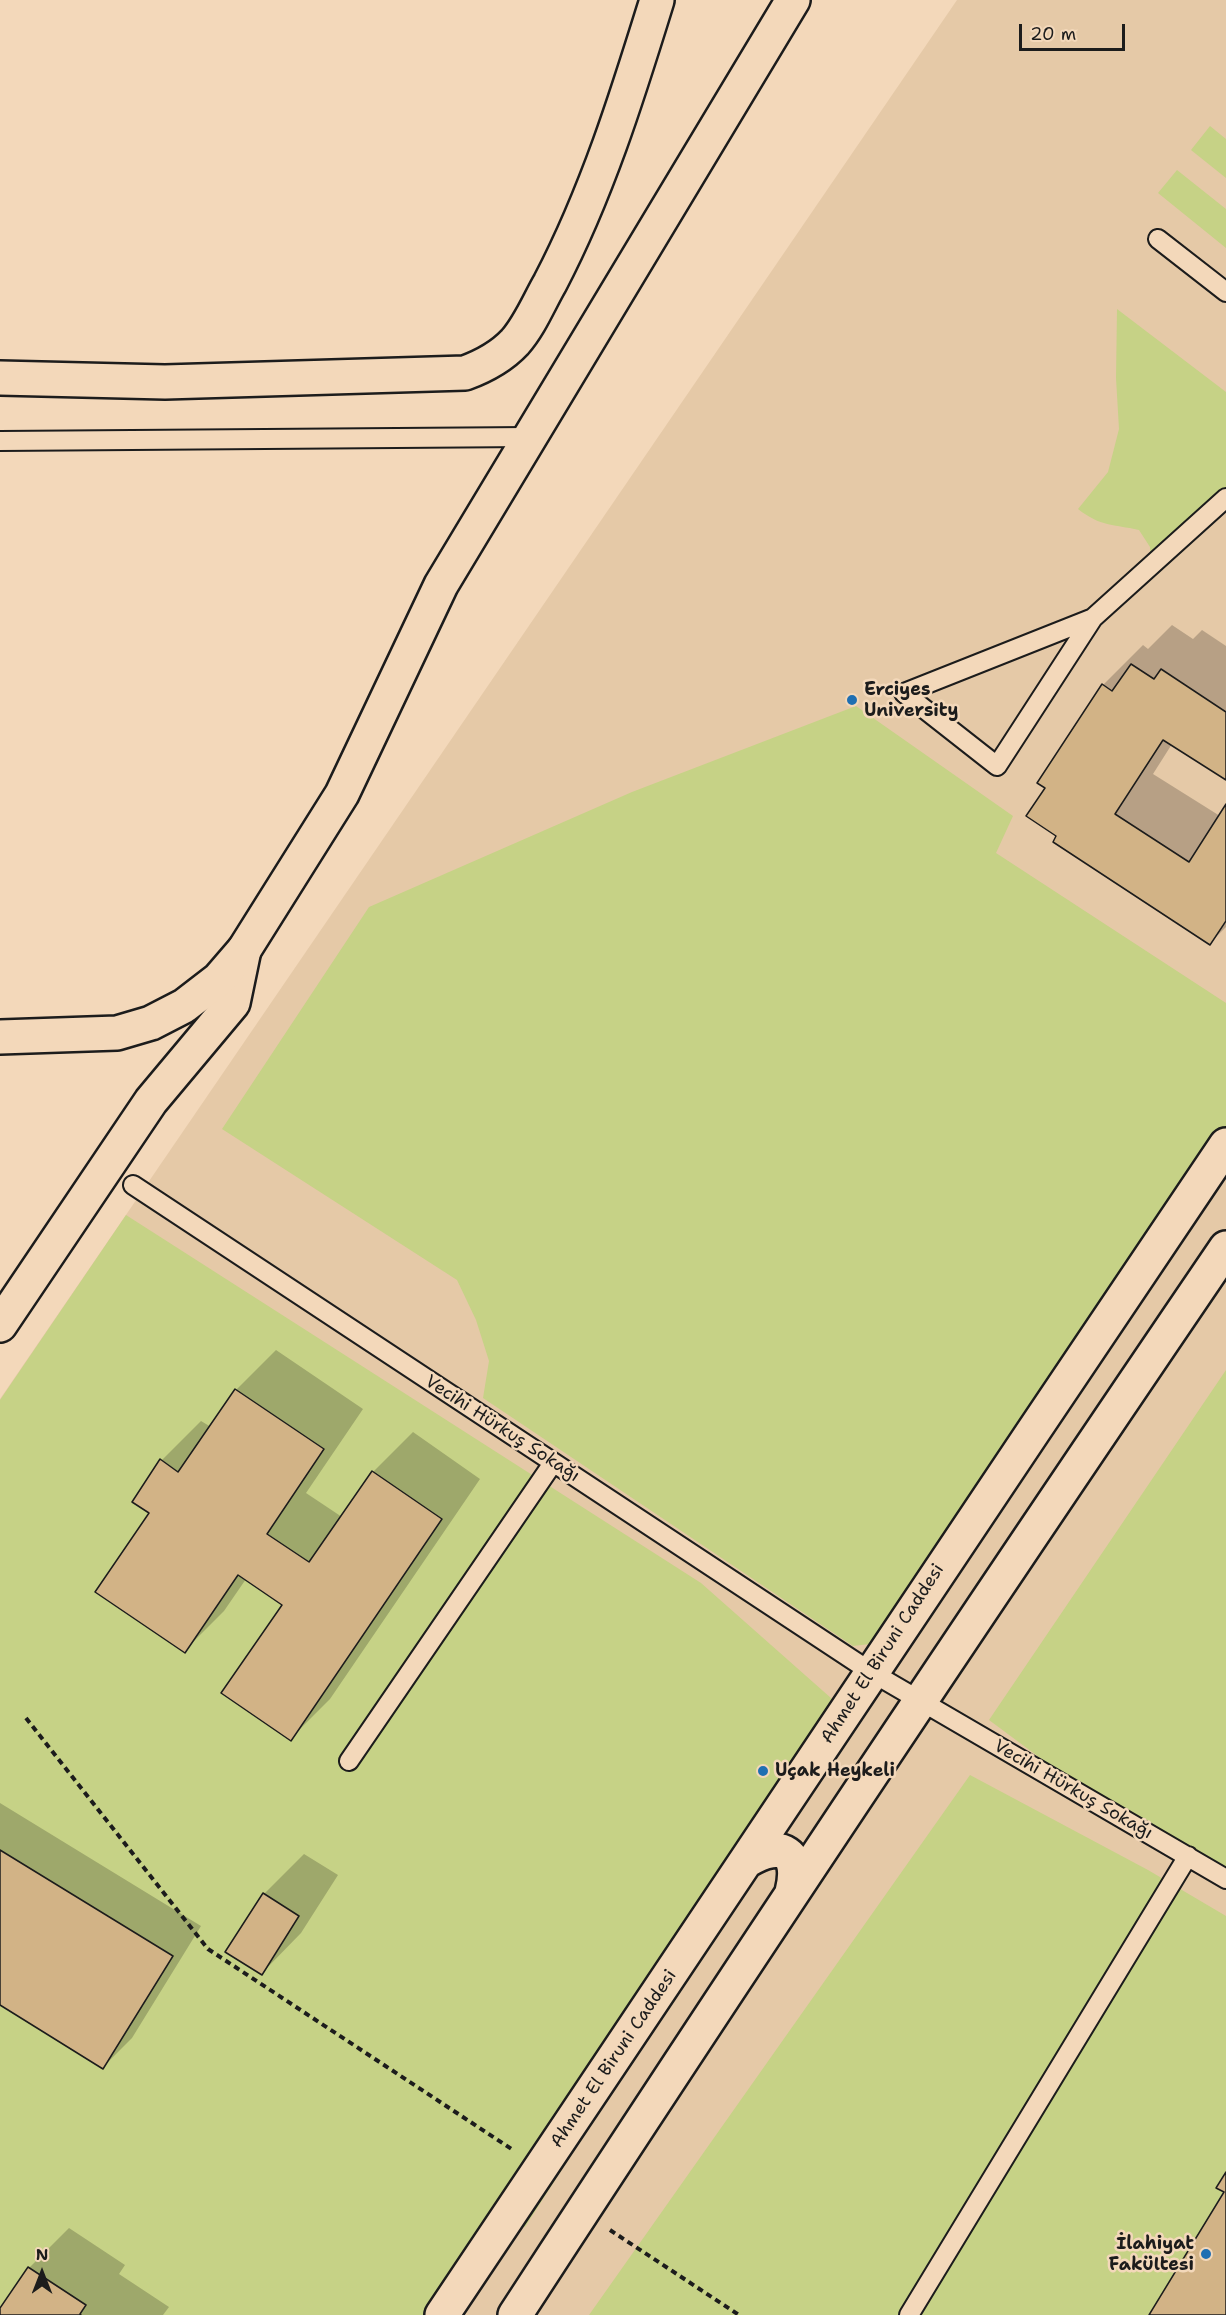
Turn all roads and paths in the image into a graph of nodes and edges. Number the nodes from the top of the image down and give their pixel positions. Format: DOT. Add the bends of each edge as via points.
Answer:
graph roads {
  1 [pos="657,0"];
  2 [pos="793,0"];
  3 [pos="1158,239"];
  4 [pos="1226,292"];
  5 [pos="0,378"];
  6 [pos="529,437"];
  7 [pos="0,441"];
  8 [pos="1226,498"];
  9 [pos="1093,618"];
  10 [pos="244,950"];
  11 [pos="0,1038"];
  12 [pos="1226,1145"];
  13 [pos="133,1185"];
  14 [pos="1226,1248"];
  15 [pos="0,1325"];
  16 [pos="553,1463"];
  17 [pos="871,1672"];
  18 [pos="920,1702"];
  19 [pos="26,1718"];
  20 [pos="349,1761"];
  21 [pos="1188,1856"];
  22 [pos="748,1860"];
  23 [pos="1226,1879"];
  24 [pos="792,1892"];
  25 [pos="541,2168"];
  26 [pos="582,2212"];
  27 [pos="442,2315"];
  28 [pos="514,2315"];
  29 [pos="739,2315"];
  30 [pos="909,2315"];
  1 -- 5 [label="street" via="616,132 592,192 528,324 499,357 465,373 165,382"];
  2 -- 6 [label="street"];
  3 -- 4 [label="lane"];
  6 -- 7 [label="lane"];
  6 -- 10 [label="street" via="441,585 342,794"];
  8 -- 9 [label="lane"];
  9 -- 9 [label="lane" via="998,766 904,693 949,675"];
  10 -- 11 [label="street" via="219,979 184,1006 151,1023 117,1033"];
  10 -- 15 [label="street" via="233,1003 151,1101"];
  12 -- 17 [label="street, Ahmet El Biruni Caddesi"];
  13 -- 16 [label="lane, Vecihi Hürkuş Sokağı"];
  14 -- 18 [label="street"];
  16 -- 17 [label="lane, Vecihi Hürkuş Sokağı"];
  16 -- 20 [label="lane"];
  17 -- 18 [label="lane, Vecihi Hürkuş Sokağı"];
  17 -- 22 [label="street, Ahmet El Biruni Caddesi"];
  18 -- 21 [label="lane, Vecihi Hürkuş Sokağı"];
  18 -- 24 [label="street"];
  19 -- 25 [label="path" via="208,1949"];
  21 -- 23 [label="lane, Vecihi Hürkuş Sokağı"];
  21 -- 30 [label="lane"];
  22 -- 24 [label="street" via="761,1852 787,1852 794,1861 796,1875"];
  22 -- 25 [label="street, Ahmet El Biruni Caddesi"];
  24 -- 26 [label="street"];
  25 -- 27 [label="street, Ahmet El Biruni Caddesi"];
  26 -- 28 [label="street"];
  26 -- 29 [label="path"];
}
